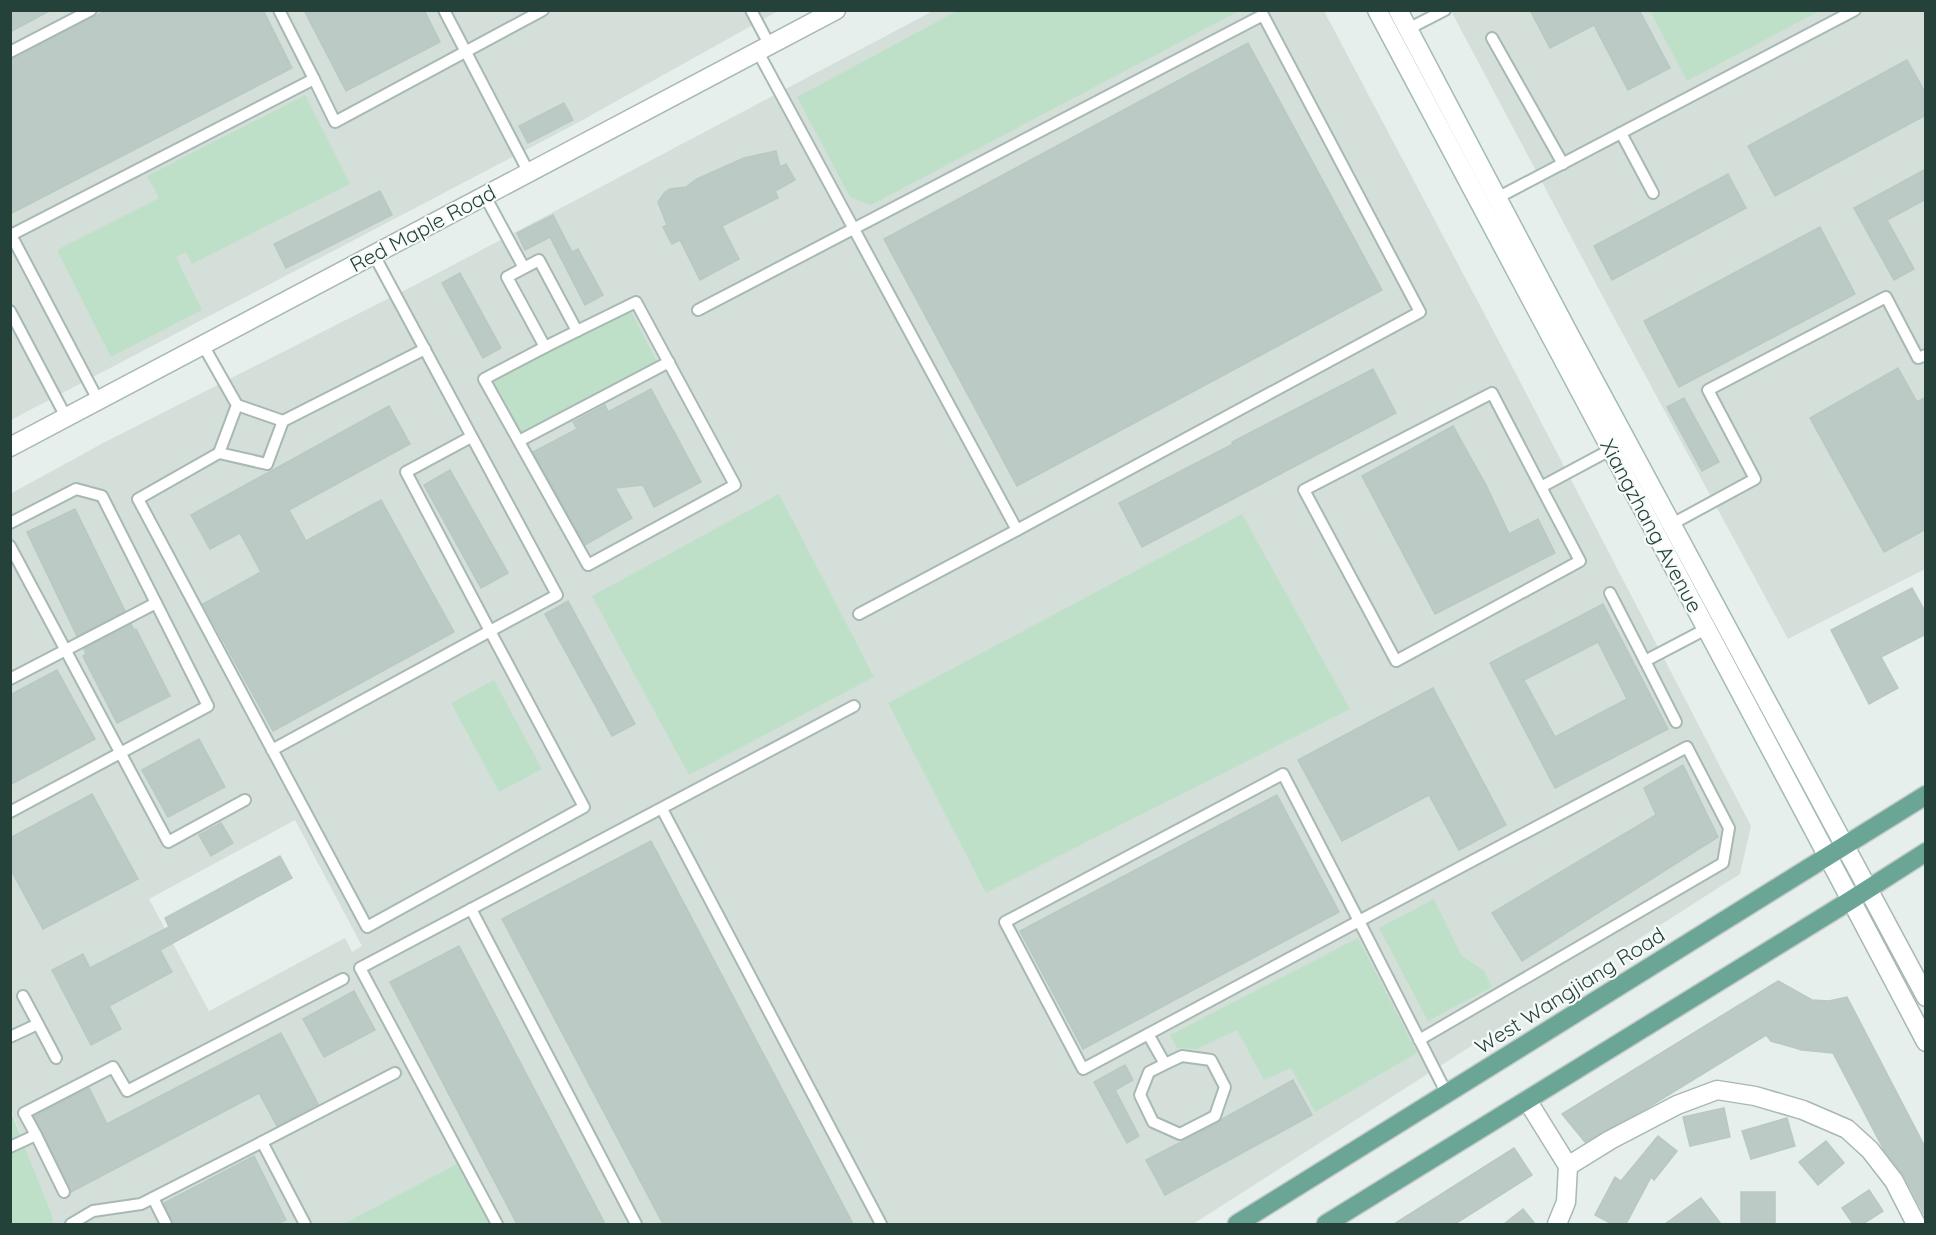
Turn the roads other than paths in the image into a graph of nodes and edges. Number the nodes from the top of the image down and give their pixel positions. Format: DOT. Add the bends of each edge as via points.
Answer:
graph roads {
  1 [pos="92,10"];
  2 [pos="279,10"];
  3 [pos="444,10"];
  4 [pos="543,10"];
  5 [pos="751,10"];
  6 [pos="837,10"];
  7 [pos="1377,10"];
  8 [pos="1398,10"];
  9 [pos="1445,10"];
  10 [pos="1855,10"];
  11 [pos="1408,30"];
  12 [pos="1492,38"];
  13 [pos="764,49"];
  14 [pos="10,52"];
  15 [pos="466,53"];
  16 [pos="314,79"];
  17 [pos="1621,133"];
  18 [pos="1563,164"];
  19 [pos="529,173"];
  20 [pos="1653,193"];
  21 [pos="485,196"];
  22 [pos="1497,198"];
  23 [pos="854,228"];
  24 [pos="11,234"];
  25 [pos="374,255"];
  26 [pos="524,268"];
  27 [pos="698,310"];
  28 [pos="10,311"];
  29 [pos="577,331"];
  30 [pos="203,345"];
  31 [pos="545,347"];
  32 [pos="424,349"];
  33 [pos="1926,355"];
  34 [pos="669,362"];
  35 [pos="98,400"];
  36 [pos="237,405"];
  37 [pos="66,417"];
  38 [pos="284,421"];
  39 [pos="471,436"];
  40 [pos="519,441"];
  41 [pos="10,447"];
  42 [pos="1610,450"];
  43 [pos="219,453"];
  44 [pos="1541,487"];
  45 [pos="10,523"];
  46 [pos="1672,524"];
  47 [pos="1017,530"];
  48 [pos="10,546"];
  49 [pos="1610,593"];
  50 [pos="156,603"];
  51 [pos="859,614"];
  52 [pos="1706,629"];
  53 [pos="490,631"];
  54 [pos="66,650"];
  55 [pos="1645,661"];
  56 [pos="10,679"];
  57 [pos="854,706"];
  58 [pos="1676,722"];
  59 [pos="272,750"];
  60 [pos="120,753"];
  61 [pos="1926,795"];
  62 [pos="245,800"];
  63 [pos="662,809"];
  64 [pos="10,812"];
  65 [pos="1844,846"];
  66 [pos="1926,852"];
  67 [pos="1827,858"];
  68 [pos="1868,889"];
  69 [pos="1851,900"];
  70 [pos="471,909"];
  71 [pos="1359,921"];
  72 [pos="343,978"];
  73 [pos="23,996"];
  74 [pos="1926,997"];
  75 [pos="38,1024"];
  76 [pos="1148,1034"];
  77 [pos="10,1038"];
  78 [pos="1419,1040"];
  79 [pos="1926,1042"];
  80 [pos="56,1058"];
  81 [pos="1165,1064"];
  82 [pos="395,1073"];
  83 [pos="1447,1094"];
  84 [pos="1527,1100"];
  85 [pos="36,1135"];
  86 [pos="262,1142"];
  87 [pos="10,1147"];
  88 [pos="1568,1166"];
  89 [pos="64,1192"];
  90 [pos="153,1198"];
  91 [pos="76,1223"];
  92 [pos="166,1224"];
  93 [pos="305,1224"];
  94 [pos="497,1224"];
  95 [pos="636,1224"];
  96 [pos="880,1224"];
  97 [pos="1237,1224"];
  98 [pos="1326,1224"];
  99 [pos="1557,1224"];
  100 [pos="1917,1224"];
  1 -- 14 [label="lane"];
  2 -- 16 [label="lane"];
  3 -- 15 [label="lane"];
  4 -- 15 [label="lane"];
  5 -- 13 [label="lane"];
  6 -- 13 [label="main road, Red Maple Road"];
  7 -- 42 [label="main road, Xiangzhang Avenue"];
  8 -- 11 [label="main road, Xiangzhang Avenue"];
  9 -- 11 [label="lane"];
  10 -- 17 [label="lane"];
  11 -- 22 [label="main road, Xiangzhang Avenue"];
  12 -- 18 [label="lane"];
  13 -- 19 [label="main road, Red Maple Road"];
  13 -- 23 [label="lane"];
  15 -- 16 [label="lane" via="335,122"];
  15 -- 19 [label="lane"];
  16 -- 24 [label="lane"];
  17 -- 18 [label="lane"];
  17 -- 20 [label="lane"];
  18 -- 22 [label="lane"];
  19 -- 21 [label="main road, Red Maple Road"];
  21 -- 25 [label="main road, Red Maple Road"];
  21 -- 26 [label="lane"];
  22 -- 46 [label="main road, Xiangzhang Avenue"];
  23 -- 27 [label="lane"];
  23 -- 47 [label="lane"];
  23 -- 47 [label="lane" via="1263,15 1420,312"];
  24 -- 35 [label="lane"];
  25 -- 30 [label="main road, Red Maple Road"];
  25 -- 32 [label="lane"];
  26 -- 29 [label="lane" via="539,260"];
  26 -- 31 [label="lane" via="507,277"];
  28 -- 37 [label="lane"];
  29 -- 31 [label="lane"];
  29 -- 34 [label="lane" via="636,302"];
  30 -- 35 [label="main road, Red Maple Road"];
  30 -- 36 [label="lane"];
  31 -- 40 [label="lane" via="484,379"];
  32 -- 38 [label="lane"];
  32 -- 39 [label="lane"];
  33 -- 46 [label="lane" via="1918,358 1886,297 1708,390 1755,480"];
  34 -- 40 [label="lane"];
  34 -- 40 [label="lane" via="735,485 588,565"];
  35 -- 37 [label="main road, Red Maple Road"];
  36 -- 38 [label="lane"];
  36 -- 43 [label="lane"];
  37 -- 41 [label="main road, Red Maple Road"];
  38 -- 43 [label="lane" via="267,464"];
  39 -- 53 [label="lane" via="406,472"];
  39 -- 53 [label="lane" via="556,595"];
  42 -- 44 [label="lane"];
  42 -- 52 [label="main road, Xiangzhang Avenue"];
  43 -- 59 [label="lane" via="138,499"];
  44 -- 44 [label="lane" via="1492,393 1304,490 1396,661 1580,561"];
  45 -- 50 [label="lane" via="76,489 102,496"];
  46 -- 65 [label="main road, Xiangzhang Avenue"];
  47 -- 51 [label="lane"];
  48 -- 54 [label="lane"];
  49 -- 55 [label="lane"];
  50 -- 54 [label="lane"];
  50 -- 60 [label="lane" via="208,706"];
  52 -- 55 [label="lane"];
  52 -- 67 [label="main road, Xiangzhang Avenue"];
  53 -- 59 [label="lane"];
  53 -- 59 [label="lane" via="584,807 367,927"];
  54 -- 56 [label="lane"];
  54 -- 60 [label="lane"];
  55 -- 58 [label="lane"];
  57 -- 63 [label="lane"];
  60 -- 62 [label="lane" via="168,842"];
  60 -- 64 [label="lane"];
  61 -- 65 [label="main road, West Wangjiang Road"];
  63 -- 70 [label="lane"];
  63 -- 96 [label="lane"];
  65 -- 67 [label="main road, West Wangjiang Road"];
  65 -- 68 [label="main road, Xiangzhang Avenue"];
  66 -- 68 [label="main road"];
  67 -- 69 [label="main road, Xiangzhang Avenue"];
  67 -- 83 [label="main road, West Wangjiang Road"];
  68 -- 69 [label="main road"];
  68 -- 74 [label="main road, Xiangzhang Avenue"];
  69 -- 79 [label="main road, Xiangzhang Avenue"];
  69 -- 84 [label="main road"];
  70 -- 94 [label="lane" via="360,968"];
  70 -- 95 [label="lane"];
  71 -- 76 [label="lane"];
  71 -- 76 [label="lane" via="1283,774 1005,922 1083,1069"];
  71 -- 78 [label="lane"];
  71 -- 78 [label="lane" via="1687,747 1729,828 1723,863"];
  72 -- 85 [label="lane" via="127,1091 114,1067 24,1113"];
  73 -- 75 [label="lane"];
  75 -- 77 [label="lane"];
  75 -- 80 [label="lane"];
  76 -- 81 [label="lane"];
  78 -- 83 [label="lane"];
  81 -- 81 [label="lane" via="1149,1072 1140,1095 1153,1122 1180,1134 1215,1116 1225,1087 1211,1060 1182,1056"];
  82 -- 86 [label="lane"];
  83 -- 97 [label="main road, West Wangjiang Road"];
  84 -- 88 [label="main road"];
  84 -- 98 [label="main road"];
  85 -- 87 [label="lane"];
  85 -- 89 [label="lane"];
  86 -- 90 [label="lane"];
  86 -- 93 [label="lane"];
  88 -- 99 [label="main road" via="1566,1202"];
  88 -- 100 [label="main road" via="1677,1105 1717,1090 1755,1096 1803,1110 1847,1130 1870,1150 1894,1181"];
  90 -- 91 [label="lane" via="141,1204 93,1211"];
  90 -- 92 [label="lane"];
}
